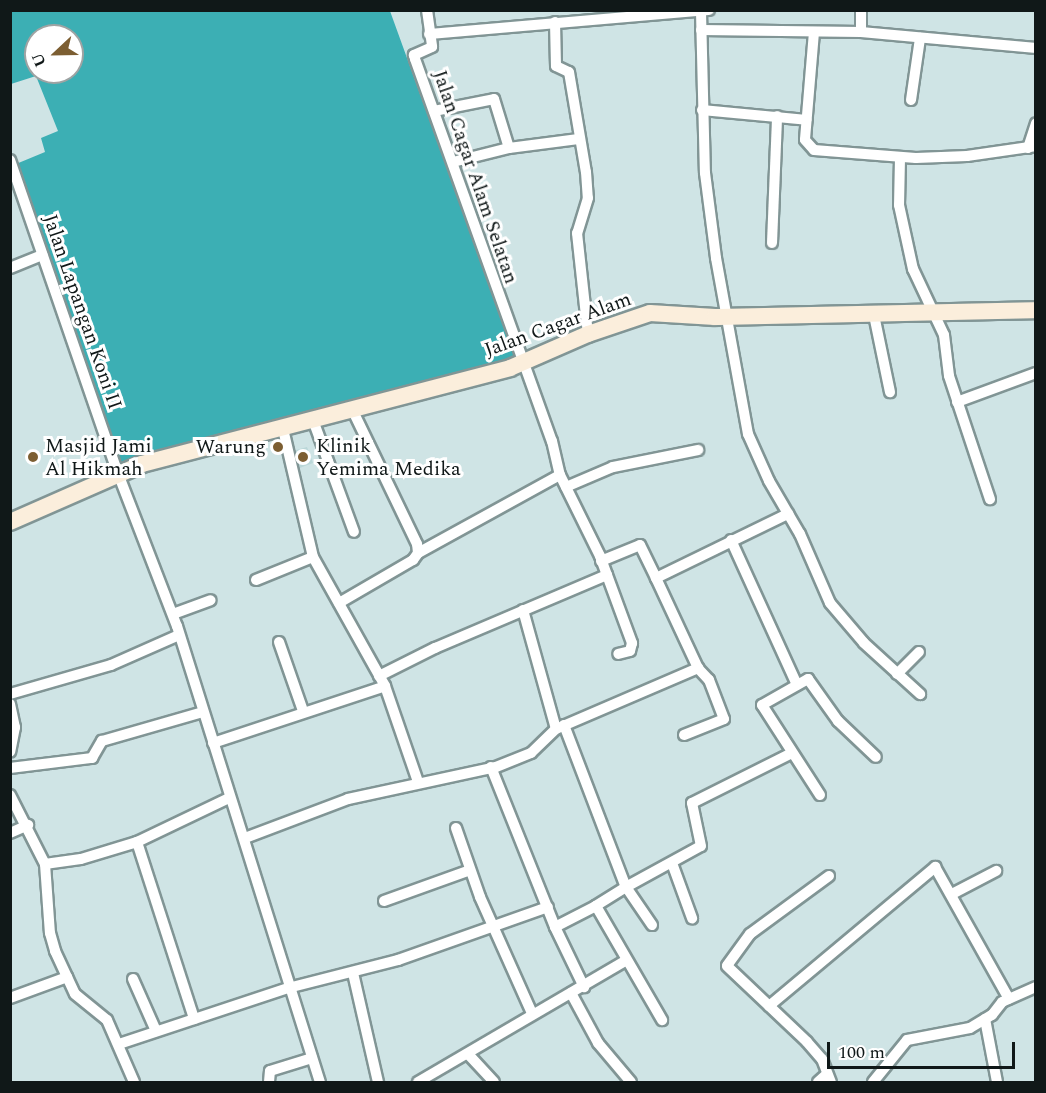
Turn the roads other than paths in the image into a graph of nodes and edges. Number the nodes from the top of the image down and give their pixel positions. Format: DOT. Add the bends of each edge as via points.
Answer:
graph roads {
  1 [pos="427,10"];
  2 [pos="861,10"];
  3 [pos="705,11"];
  4 [pos="555,22"];
  5 [pos="701,30"];
  6 [pos="814,32"];
  7 [pos="861,32"];
  8 [pos="429,34"];
  9 [pos="920,38"];
  10 [pos="1035,48"];
  11 [pos="911,100"];
  12 [pos="702,110"];
  13 [pos="434,111"];
  14 [pos="777,116"];
  15 [pos="807,120"];
  16 [pos="1035,123"];
  17 [pos="579,139"];
  18 [pos="1031,147"];
  19 [pos="509,148"];
  20 [pos="900,158"];
  21 [pos="10,160"];
  22 [pos="453,162"];
  23 [pos="772,243"];
  24 [pos="42,255"];
  25 [pos="10,268"];
  26 [pos="1035,310"];
  27 [pos="934,314"];
  28 [pos="874,315"];
  29 [pos="726,316"];
  30 [pos="588,334"];
  31 [pos="521,364"];
  32 [pos="1035,373"];
  33 [pos="890,392"];
  34 [pos="957,402"];
  35 [pos="352,409"];
  36 [pos="313,420"];
  37 [pos="283,429"];
  38 [pos="698,450"];
  39 [pos="560,475"];
  40 [pos="119,476"];
  41 [pos="566,487"];
  42 [pos="990,499"];
  43 [pos="788,514"];
  44 [pos="10,522"];
  45 [pos="354,532"];
  46 [pos="731,540"];
  47 [pos="418,553"];
  48 [pos="313,557"];
  49 [pos="601,561"];
  50 [pos="607,575"];
  51 [pos="656,578"];
  52 [pos="256,580"];
  53 [pos="211,600"];
  54 [pos="339,603"];
  55 [pos="523,610"];
  56 [pos="173,614"];
  57 [pos="179,635"];
  58 [pos="279,642"];
  59 [pos="919,652"];
  60 [pos="618,654"];
  61 [pos="698,668"];
  62 [pos="897,674"];
  63 [pos="382,681"];
  64 [pos="796,685"];
  65 [pos="10,694"];
  66 [pos="920,694"];
  67 [pos="10,704"];
  68 [pos="303,711"];
  69 [pos="203,712"];
  70 [pos="560,727"];
  71 [pos="684,735"];
  72 [pos="213,743"];
  73 [pos="10,752"];
  74 [pos="790,754"];
  75 [pos="876,757"];
  76 [pos="491,767"];
  77 [pos="10,768"];
  78 [pos="418,782"];
  79 [pos="10,795"];
  80 [pos="820,795"];
  81 [pos="229,798"];
  82 [pos="28,825"];
  83 [pos="456,828"];
  84 [pos="10,833"];
  85 [pos="245,838"];
  86 [pos="137,842"];
  87 [pos="672,863"];
  88 [pos="45,864"];
  89 [pos="470,870"];
  90 [pos="996,871"];
  91 [pos="829,876"];
  92 [pos="626,886"];
  93 [pos="952,894"];
  94 [pos="384,901"];
  95 [pos="596,906"];
  96 [pos="548,907"];
  97 [pos="692,918"];
  98 [pos="652,925"];
  99 [pos="555,927"];
  100 [pos="493,929"];
  101 [pos="625,961"];
  102 [pos="353,973"];
  103 [pos="68,977"];
  104 [pos="134,979"];
  105 [pos="584,987"];
  106 [pos="1035,987"];
  107 [pos="288,988"];
  108 [pos="572,993"];
  109 [pos="10,998"];
  110 [pos="1009,999"];
  111 [pos="769,1006"];
  112 [pos="532,1013"];
  113 [pos="194,1018"];
  114 [pos="985,1019"];
  115 [pos="662,1020"];
  116 [pos="156,1031"];
  117 [pos="119,1044"];
  118 [pos="468,1054"];
  119 [pos="312,1058"];
  120 [pos="830,1078"];
  121 [pos="134,1083"];
  122 [pos="269,1083"];
  123 [pos="320,1083"];
  124 [pos="378,1083"];
  125 [pos="418,1083"];
  126 [pos="494,1083"];
  127 [pos="631,1083"];
  128 [pos="818,1083"];
  129 [pos="873,1083"];
  130 [pos="997,1083"];
  1 -- 8 [label="street"];
  2 -- 7 [label="street"];
  3 -- 4 [label="street"];
  3 -- 5 [label="street"];
  4 -- 8 [label="street"];
  4 -- 17 [label="street" via="556,66 569,72"];
  5 -- 6 [label="street"];
  5 -- 12 [label="street"];
  6 -- 7 [label="street"];
  6 -- 15 [label="street"];
  7 -- 9 [label="street"];
  8 -- 13 [label="street, Jalan Cagar Alam Selatan" via="432,47 414,55"];
  9 -- 10 [label="street"];
  9 -- 11 [label="street"];
  12 -- 14 [label="street"];
  12 -- 29 [label="street" via="705,173"];
  13 -- 19 [label="street" via="494,99"];
  13 -- 22 [label="street, Jalan Cagar Alam Selatan"];
  14 -- 15 [label="street"];
  14 -- 23 [label="street"];
  15 -- 20 [label="street" via="805,140 814,150"];
  16 -- 18 [label="street"];
  17 -- 19 [label="street"];
  17 -- 30 [label="street" via="588,198 577,233"];
  18 -- 20 [label="street" via="967,156"];
  19 -- 22 [label="street"];
  20 -- 27 [label="street" via="899,205 907,243 913,269"];
  21 -- 24 [label="street, Jalan Lapangan Koni II"];
  22 -- 31 [label="street, Jalan Cagar Alam Selatan"];
  24 -- 25 [label="street"];
  24 -- 40 [label="street, Jalan Lapangan Koni II"];
  26 -- 27 [label="street, Jalan Cagar Alam"];
  27 -- 28 [label="street, Jalan Cagar Alam"];
  27 -- 34 [label="street" via="947,345 949,376"];
  28 -- 29 [label="street, Jalan Cagar Alam"];
  28 -- 33 [label="street"];
  29 -- 30 [label="street, Jalan Cagar Alam" via="650,313"];
  29 -- 43 [label="street" via="748,434"];
  30 -- 31 [label="street, Jalan Cagar Alam"];
  31 -- 35 [label="street, Jalan Cagar Alam"];
  31 -- 39 [label="street, Jalan Cagar Alam Selatan" via="552,441"];
  32 -- 34 [label="street"];
  34 -- 42 [label="street"];
  35 -- 36 [label="street, Jalan Cagar Alam"];
  35 -- 47 [label="street"];
  36 -- 37 [label="street, Jalan Cagar Alam"];
  36 -- 45 [label="street"];
  37 -- 40 [label="street, Jalan Cagar Alam" via="142,464 124,470"];
  37 -- 48 [label="street"];
  38 -- 41 [label="street" via="613,467"];
  39 -- 41 [label="street, Jalan Cagar Alam Selatan"];
  39 -- 47 [label="street"];
  40 -- 44 [label="street, Jalan Cagar Alam"];
  40 -- 56 [label="street, Jalan Lapangan Koni II"];
  41 -- 49 [label="street, Jalan Cagar Alam Selatan"];
  43 -- 46 [label="street"];
  43 -- 62 [label="street" via="830,603"];
  46 -- 51 [label="street"];
  46 -- 64 [label="street"];
  47 -- 54 [label="street" via="413,560"];
  48 -- 52 [label="street"];
  48 -- 54 [label="street"];
  49 -- 50 [label="street, Jalan Cagar Alam Selatan"];
  49 -- 51 [label="street" via="640,545"];
  50 -- 55 [label="street"];
  50 -- 60 [label="street, Jalan Cagar Alam Selatan" via="632,643 630,651"];
  51 -- 61 [label="street"];
  53 -- 56 [label="street"];
  54 -- 63 [label="street"];
  55 -- 63 [label="street"];
  55 -- 70 [label="street"];
  56 -- 57 [label="street, Jalan Lapangan Koni II"];
  57 -- 65 [label="street" via="111,664"];
  57 -- 69 [label="street, Jalan Lapangan Koni II"];
  58 -- 68 [label="street"];
  59 -- 62 [label="street"];
  61 -- 70 [label="street"];
  61 -- 71 [label="street" via="709,680 724,719"];
  62 -- 66 [label="street"];
  63 -- 68 [label="street"];
  63 -- 78 [label="street"];
  64 -- 74 [label="street" via="761,707"];
  64 -- 75 [label="street" via="809,679 838,721"];
  67 -- 73 [label="street" via="15,727"];
  68 -- 72 [label="street"];
  69 -- 72 [label="street, Jalan Lapangan Koni II"];
  69 -- 77 [label="street" via="102,741 92,758"];
  70 -- 76 [label="street" via="531,753"];
  70 -- 92 [label="street"];
  72 -- 81 [label="street, Jalan Lapangan Koni II"];
  74 -- 80 [label="street"];
  74 -- 87 [label="street" via="692,802 702,844"];
  76 -- 78 [label="street"];
  76 -- 96 [label="street"];
  78 -- 85 [label="street" via="348,799"];
  79 -- 82 [label="street"];
  81 -- 85 [label="street, Jalan Lapangan Koni II"];
  81 -- 86 [label="street"];
  82 -- 84 [label="street"];
  82 -- 88 [label="street"];
  83 -- 89 [label="street"];
  85 -- 107 [label="street, Jalan Lapangan Koni II" via="287,973"];
  86 -- 88 [label="street" via="81,859"];
  86 -- 113 [label="street"];
  87 -- 92 [label="street"];
  87 -- 97 [label="street"];
  88 -- 103 [label="street" via="50,933"];
  89 -- 94 [label="street"];
  89 -- 100 [label="street"];
  90 -- 93 [label="street"];
  91 -- 111 [label="street" via="750,934 727,966"];
  92 -- 95 [label="street"];
  92 -- 98 [label="street"];
  93 -- 110 [label="street"];
  93 -- 111 [label="street" via="935,867"];
  95 -- 99 [label="street"];
  95 -- 101 [label="street"];
  96 -- 99 [label="street"];
  96 -- 100 [label="street"];
  99 -- 105 [label="street"];
  100 -- 102 [label="street"];
  100 -- 112 [label="street"];
  101 -- 105 [label="street"];
  101 -- 115 [label="street"];
  102 -- 107 [label="street"];
  102 -- 124 [label="street"];
  103 -- 109 [label="street"];
  103 -- 117 [label="street" via="80,999 104,1017"];
  104 -- 116 [label="street"];
  105 -- 108 [label="street"];
  106 -- 110 [label="street"];
  107 -- 113 [label="street"];
  107 -- 119 [label="street, Jalan Lapangan Koni II"];
  108 -- 112 [label="street"];
  108 -- 127 [label="street" via="598,1043"];
  110 -- 114 [label="street"];
  111 -- 120 [label="street" via="807,1041 822,1059"];
  112 -- 118 [label="street"];
  113 -- 116 [label="street"];
  114 -- 129 [label="street" via="970,1028 907,1040"];
  114 -- 130 [label="street"];
  116 -- 117 [label="street"];
  117 -- 121 [label="street"];
  118 -- 125 [label="street"];
  118 -- 126 [label="street"];
  119 -- 122 [label="street" via="270,1071"];
  119 -- 123 [label="street, Jalan Lapangan Koni II"];
  120 -- 128 [label="street"];
}
